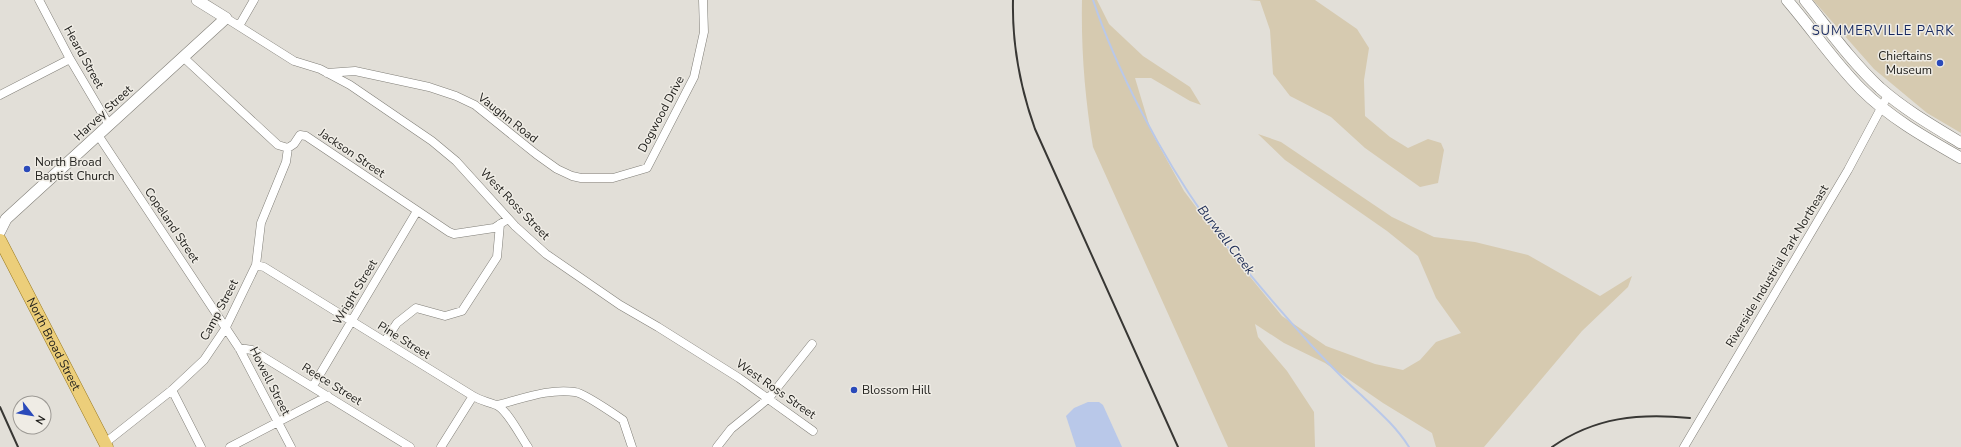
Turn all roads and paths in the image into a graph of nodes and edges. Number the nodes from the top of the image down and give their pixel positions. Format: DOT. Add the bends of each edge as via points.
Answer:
graph roads {
  1 [pos="39,0"];
  2 [pos="197,0"];
  3 [pos="254,0"];
  4 [pos="703,0"];
  5 [pos="1787,0"];
  6 [pos="1805,0"];
  7 [pos="226,18"];
  8 [pos="239,26"];
  9 [pos="183,57"];
  10 [pos="70,59"];
  11 [pos="327,73"];
  12 [pos="0,95"];
  13 [pos="1888,95"];
  14 [pos="1882,108"];
  15 [pos="109,126"];
  16 [pos="98,135"];
  17 [pos="1961,142"];
  18 [pos="288,148"];
  19 [pos="1961,158"];
  20 [pos="647,168"];
  21 [pos="417,212"];
  22 [pos="508,219"];
  23 [pos="500,224"];
  24 [pos="0,230"];
  25 [pos="0,240"];
  26 [pos="256,265"];
  27 [pos="351,321"];
  28 [pos="225,329"];
  29 [pos="384,341"];
  30 [pos="812,344"];
  31 [pos="239,348"];
  32 [pos="313,386"];
  33 [pos="172,390"];
  34 [pos="328,396"];
  35 [pos="473,396"];
  36 [pos="769,398"];
  37 [pos="497,405"];
  38 [pos="278,422"];
  39 [pos="813,431"];
  40 [pos="106,445"];
  41 [pos="201,447"];
  42 [pos="230,447"];
  43 [pos="291,447"];
  44 [pos="408,447"];
  45 [pos="441,447"];
  46 [pos="528,447"];
  47 [pos="632,447"];
  48 [pos="717,447"];
  49 [pos="1684,447"];
  1 -- 10 [label="street, Heard Street"];
  2 -- 7 [label="main road, West Ross Street"];
  3 -- 8 [label="street"];
  4 -- 20 [label="street, Dogwood Drive" via="704,32 694,77"];
  5 -- 14 [label="main road" via="1856,84"];
  6 -- 13 [label="main road" via="1864,72"];
  7 -- 8 [label="street, West Ross Street"];
  7 -- 9 [label="main road, Harvey Street"];
  8 -- 11 [label="street, West Ross Street" via="294,62"];
  9 -- 15 [label="main road, Harvey Street"];
  9 -- 18 [label="street" via="278,145"];
  10 -- 12 [label="street"];
  10 -- 15 [label="street, Heard Street"];
  11 -- 20 [label="street, Vaughn Road" via="355,71 429,87 456,96 475,105 536,154 572,176 613,178"];
  11 -- 22 [label="street, West Ross Street" via="350,85 446,151"];
  13 -- 14 [label="street, Riverside Industrial Park Northeast"];
  13 -- 17 [label="main road" via="1909,112"];
  14 -- 19 [label="main road" via="1912,130"];
  14 -- 49 [label="street, Riverside Industrial Park Northeast"];
  15 -- 16 [label="main road, Harvey Street"];
  16 -- 24 [label="main road, Harvey Street" via="6,219"];
  16 -- 28 [label="street, Copeland Street"];
  18 -- 21 [label="street, Jackson Street" via="300,135 306,136"];
  18 -- 26 [label="street, Camp Street" via="286,162 261,223"];
  21 -- 23 [label="street, Jackson Street" via="454,234 494,228"];
  21 -- 27 [label="street, Wright Street"];
  22 -- 23 [label="street, Jackson Street"];
  22 -- 36 [label="street, West Ross Street" via="546,254 585,282"];
  23 -- 29 [label="street" via="497,257 462,311 445,316 416,308 396,323"];
  25 -- 40 [label="main road, North Broad Street"];
  26 -- 27 [label="street, Pine Street" via="264,267"];
  26 -- 28 [label="street, Camp Street"];
  27 -- 29 [label="street, Pine Street"];
  27 -- 32 [label="street, Wright Street"];
  28 -- 31 [label="street, Howell Street"];
  28 -- 33 [label="street, Camp Street" via="204,360"];
  29 -- 35 [label="street, Pine Street"];
  30 -- 36 [label="street"];
  31 -- 32 [label="street, Reece Street" via="252,350"];
  31 -- 38 [label="street, Howell Street"];
  32 -- 34 [label="street, Reece Street"];
  33 -- 40 [label="street, Camp Street"];
  33 -- 41 [label="street"];
  34 -- 38 [label="street"];
  34 -- 44 [label="street, Reece Street"];
  35 -- 37 [label="street, Pine Street" via="485,403"];
  35 -- 45 [label="street"];
  36 -- 39 [label="street, West Ross Street"];
  36 -- 48 [label="street" via="731,430"];
  37 -- 46 [label="street"];
  37 -- 47 [label="street" via="540,393 577,392 623,420"];
  38 -- 42 [label="street"];
  38 -- 43 [label="street, Howell Street"];
}
